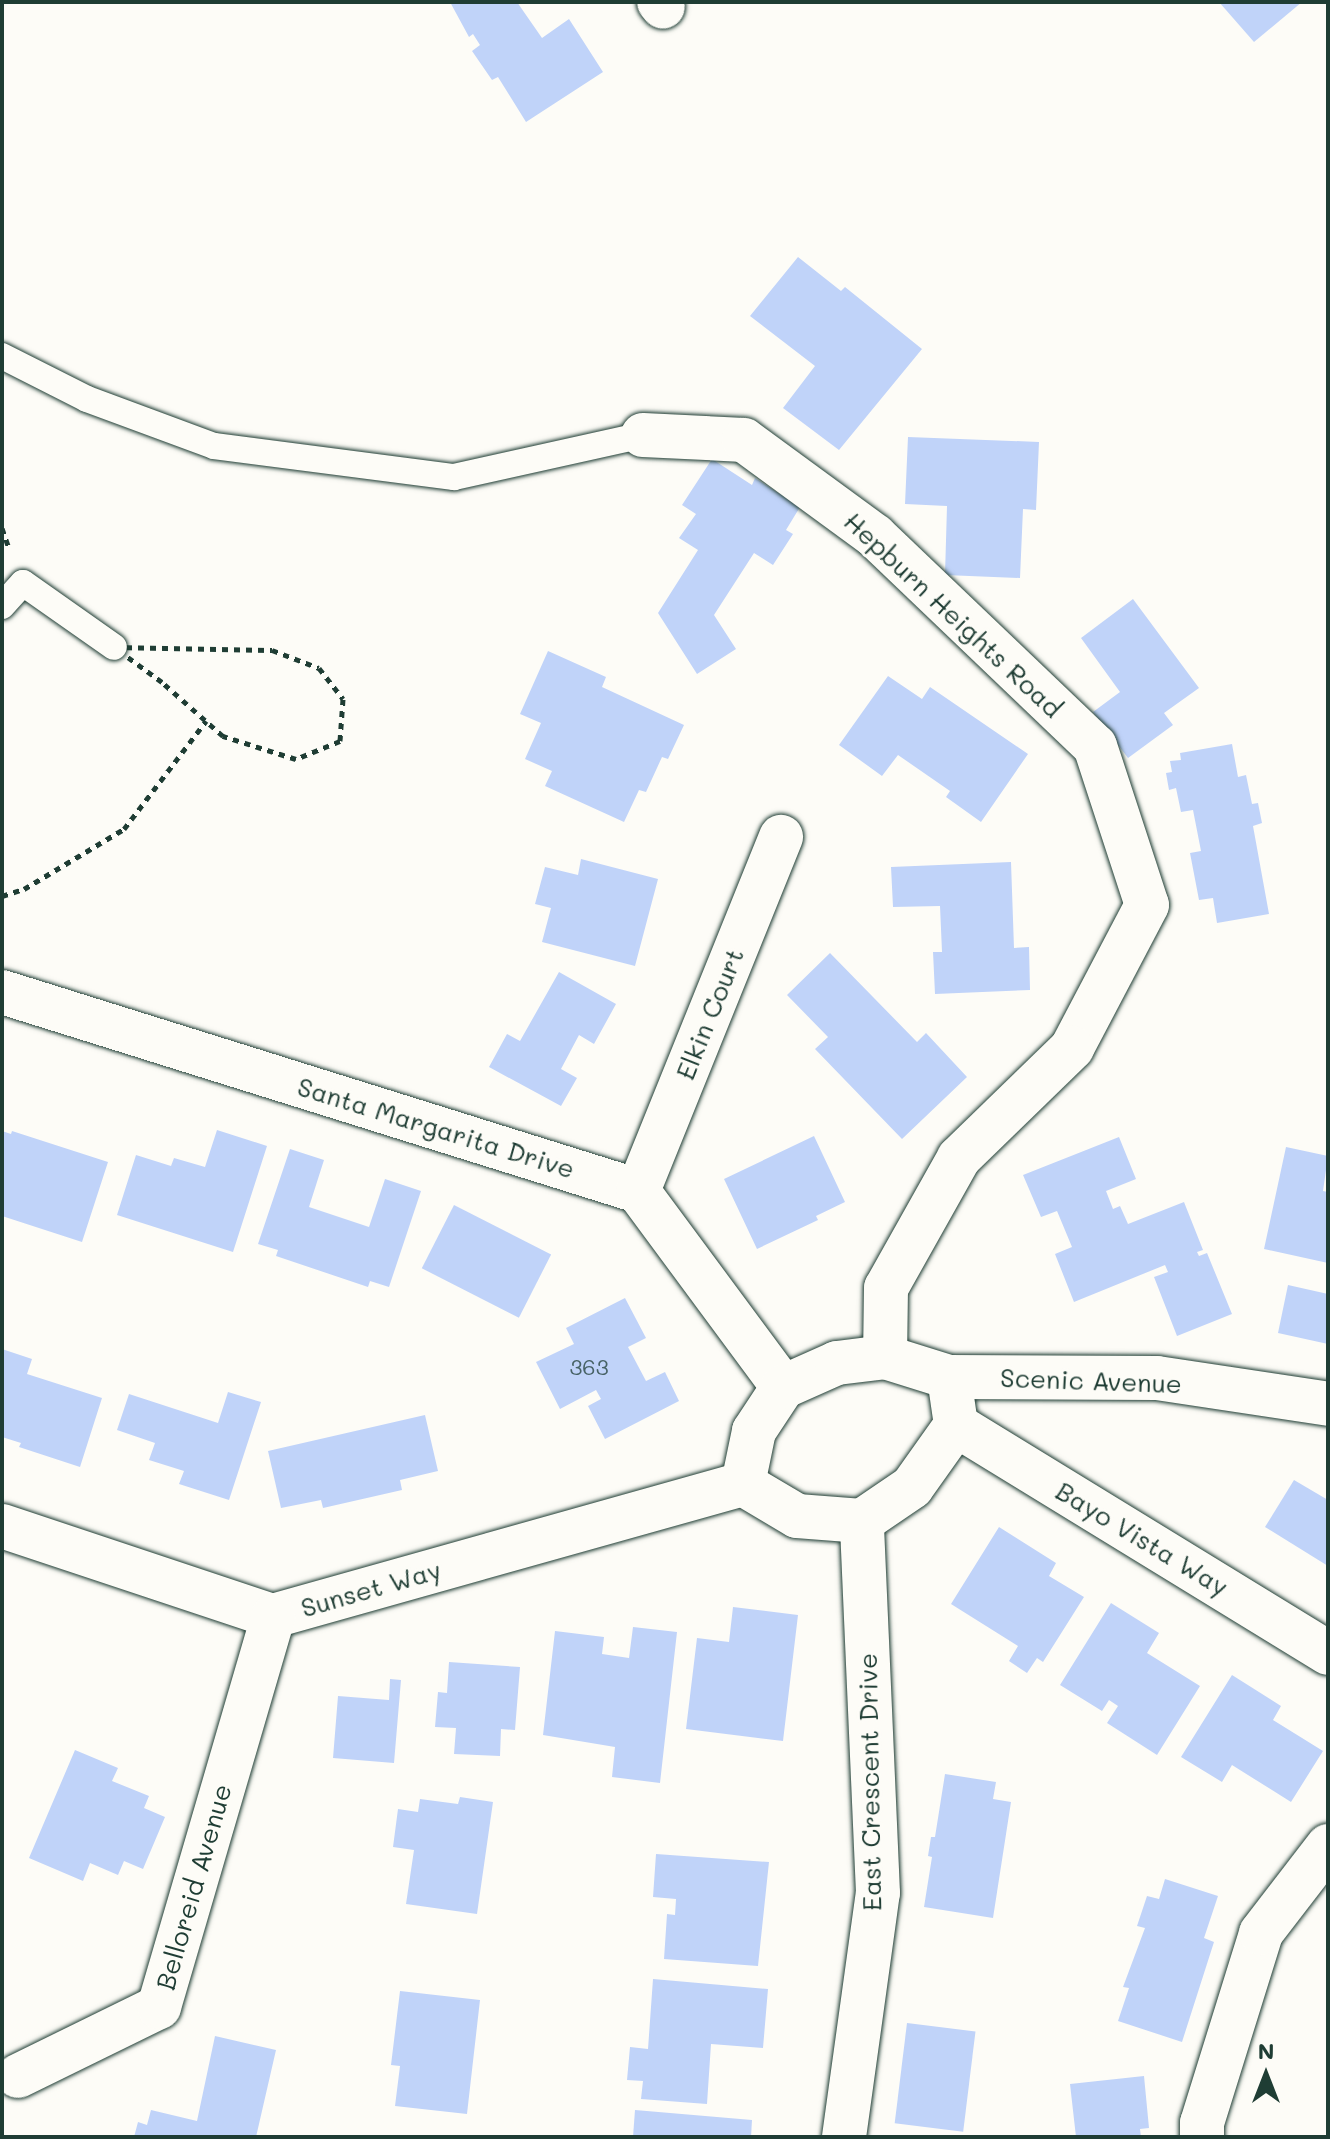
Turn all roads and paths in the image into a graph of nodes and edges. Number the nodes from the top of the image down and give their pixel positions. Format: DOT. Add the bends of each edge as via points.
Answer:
graph roads {
  1 [pos="2,356"];
  2 [pos="643,435"];
  3 [pos="2,606"];
  4 [pos="114,647"];
  5 [pos="206,721"];
  6 [pos="781,837"];
  7 [pos="2,896"];
  8 [pos="2,992"];
  9 [pos="638,1191"];
  10 [pos="885,1357"];
  11 [pos="949,1377"];
  12 [pos="783,1387"];
  13 [pos="1328,1404"];
  14 [pos="956,1425"];
  15 [pos="743,1484"];
  16 [pos="862,1521"];
  17 [pos="2,1526"];
  18 [pos="273,1616"];
  19 [pos="1328,1653"];
  20 [pos="1328,1846"];
  21 [pos="18,2076"];
  22 [pos="844,2137"];
  23 [pos="1202,2137"];
  1 -- 2 [label="lane, Hepburn Heights Road" via="87,399 214,446 439,476"];
  2 -- 10 [label="street, Hepburn Heights Road" via="744,440 875,536 1095,746 1147,905 1072,1048 959,1158 886,1288"];
  3 -- 4 [label="lane" via="23,583"];
  4 -- 5 [label="path"];
  4 -- 5 [label="path" via="272,650 319,668 343,699 340,741 296,759 223,736"];
  5 -- 7 [label="path" via="124,829 24,889"];
  6 -- 9 [label="street, Elkin Court"];
  8 -- 9 [label="street, Santa Margarita Drive"];
  9 -- 12 [label="street"];
  10 -- 11 [label="street"];
  10 -- 12 [label="street" via="837,1363"];
  11 -- 13 [label="street, Scenic Avenue" via="1157,1378"];
  11 -- 14 [label="street"];
  12 -- 15 [label="street" via="754,1431"];
  14 -- 16 [label="street" via="912,1487"];
  14 -- 19 [label="street, Bayo Vista Way"];
  15 -- 16 [label="street" via="797,1516"];
  15 -- 18 [label="street, Sunset Way"];
  16 -- 22 [label="street, East Crescent Drive" via="878,1893"];
  17 -- 18 [label="street, Sunset Way"];
  18 -- 21 [label="street, Belloreid Avenue" via="159,2007"];
  20 -- 23 [label="street" via="1261,1933"];
}
